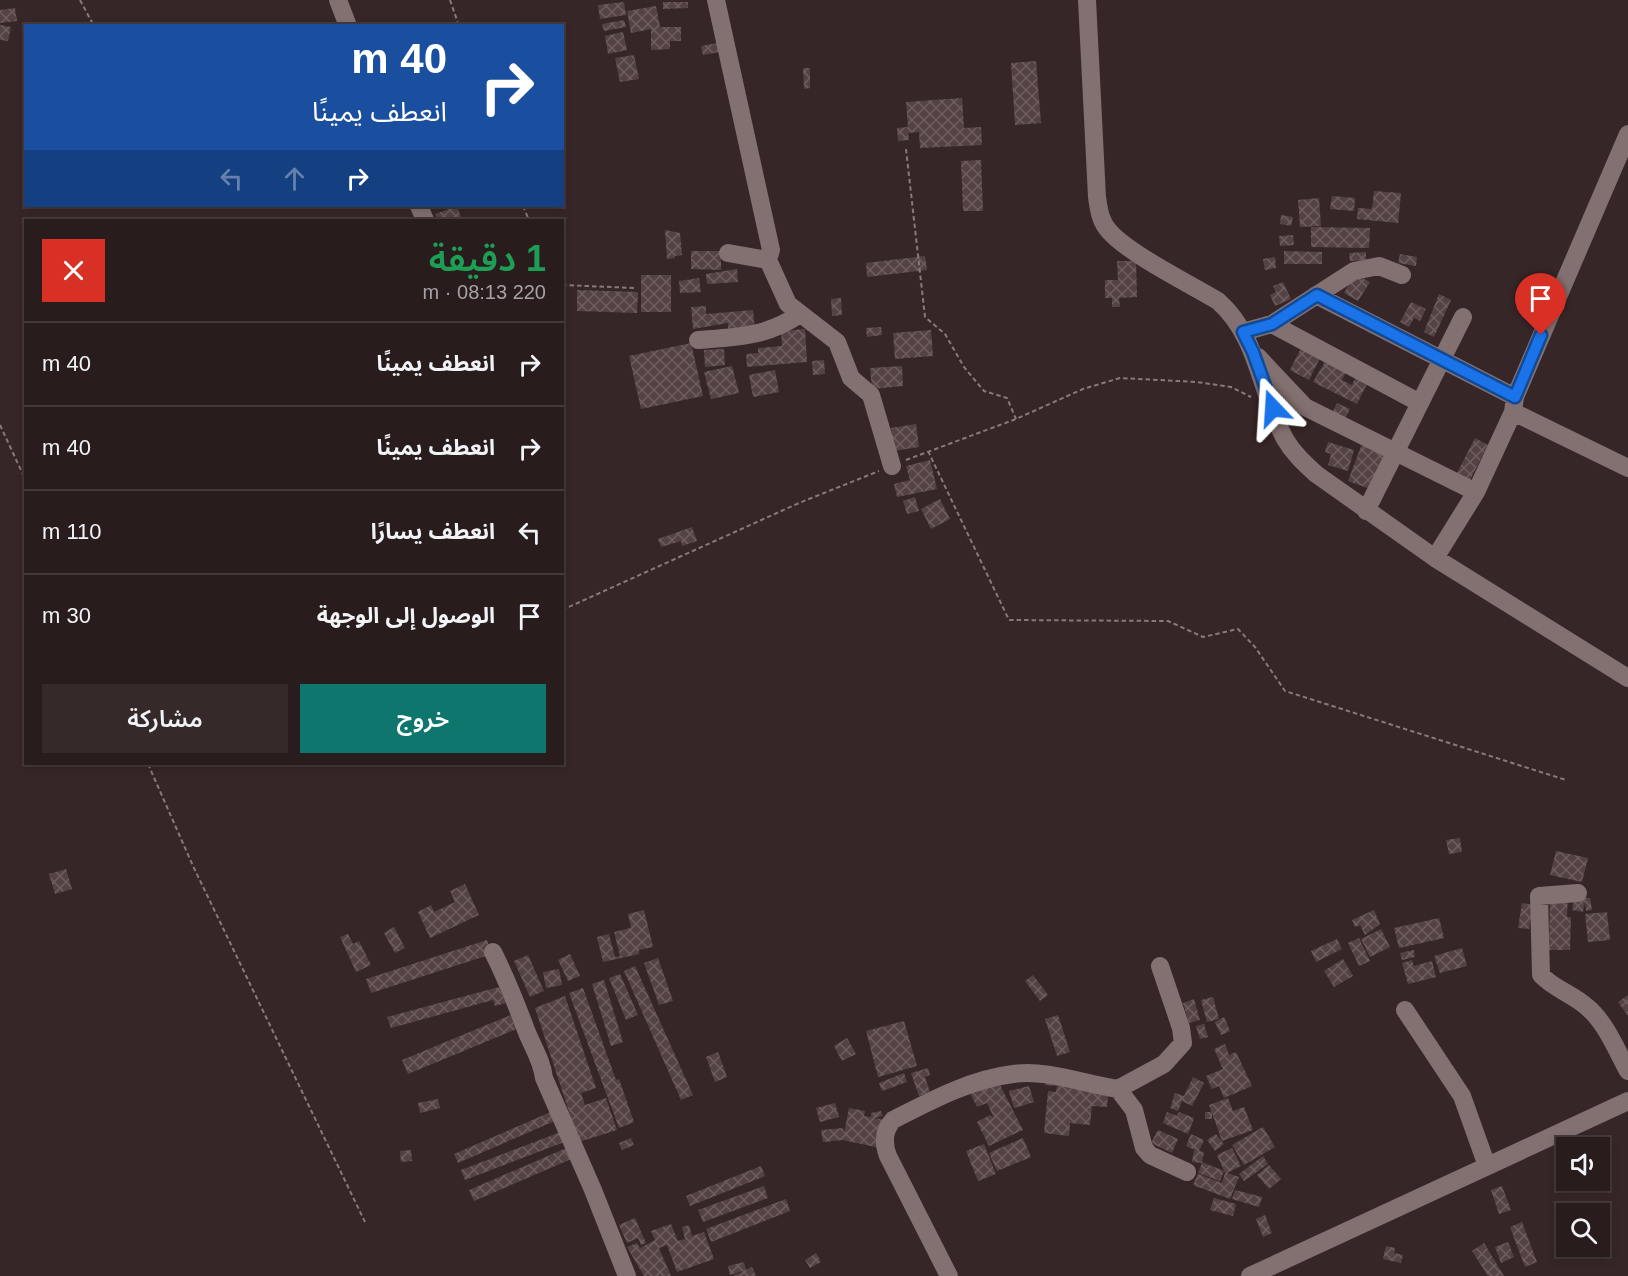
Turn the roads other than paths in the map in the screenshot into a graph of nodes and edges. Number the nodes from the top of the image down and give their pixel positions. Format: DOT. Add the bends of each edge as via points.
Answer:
graph roads {
  1 [pos="338,0"];
  2 [pos="716,0"];
  3 [pos="1087,0"];
  4 [pos="347,24"];
  5 [pos="1628,134"];
  6 [pos="728,254"];
  7 [pos="768,260"];
  8 [pos="1402,275"];
  9 [pos="1317,295"];
  10 [pos="800,314"];
  11 [pos="1463,317"];
  12 [pos="1272,324"];
  13 [pos="1243,332"];
  14 [pos="698,340"];
  15 [pos="1253,352"];
  16 [pos="1442,359"];
  17 [pos="1420,403"];
  18 [pos="1514,404"];
  19 [pos="1396,450"];
  20 [pos="892,466"];
  21 [pos="1628,468"];
  22 [pos="1476,492"];
  23 [pos="1366,511"];
  24 [pos="1435,558"];
  25 [pos="1628,678"];
  26 [pos="1578,893"];
  27 [pos="493,952"];
  28 [pos="1160,966"];
  29 [pos="1405,1010"];
  30 [pos="1628,1071"];
  31 [pos="1118,1089"];
  32 [pos="1628,1101"];
  33 [pos="1487,1166"];
  34 [pos="1187,1173"];
  35 [pos="627,1276"];
  36 [pos="949,1276"];
  37 [pos="1250,1276"];
  1 -- 4 [label="street"];
  2 -- 7 [label="street" via="771,250"];
  3 -- 13 [label="street" via="1099,215 1122,244 1218,301"];
  5 -- 18 [label="street"];
  6 -- 7 [label="street"];
  7 -- 10 [label="street" via="788,304"];
  8 -- 9 [label="street" via="1379,266 1354,272"];
  9 -- 12 [label="street"];
  9 -- 16 [label="street"];
  10 -- 14 [label="street" via="780,327 748,337"];
  10 -- 20 [label="street" via="837,342 851,378 871,395"];
  11 -- 16 [label="street"];
  12 -- 13 [label="street"];
  12 -- 17 [label="street"];
  13 -- 15 [label="street"];
  15 -- 19 [label="street" via="1305,407"];
  15 -- 23 [label="street" via="1284,438 1299,459"];
  16 -- 17 [label="street"];
  16 -- 18 [label="street"];
  17 -- 19 [label="street"];
  18 -- 21 [label="street"];
  18 -- 22 [label="street"];
  19 -- 22 [label="street"];
  19 -- 23 [label="street"];
  22 -- 24 [label="street"];
  23 -- 24 [label="street"];
  24 -- 25 [label="street"];
  26 -- 30 [label="street" via="1539,896 1541,975 1595,1014"];
  27 -- 35 [label="street" via="517,1001 544,1077"];
  28 -- 31 [label="street" via="1183,1043 1164,1064"];
  29 -- 33 [label="street" via="1462,1096"];
  31 -- 34 [label="street" via="1134,1110 1144,1148 1150,1155"];
  31 -- 36 [label="street" via="1014,1073 952,1091 893,1120 885,1133 885,1149"];
  32 -- 33 [label="street"];
  33 -- 37 [label="street"];
}
